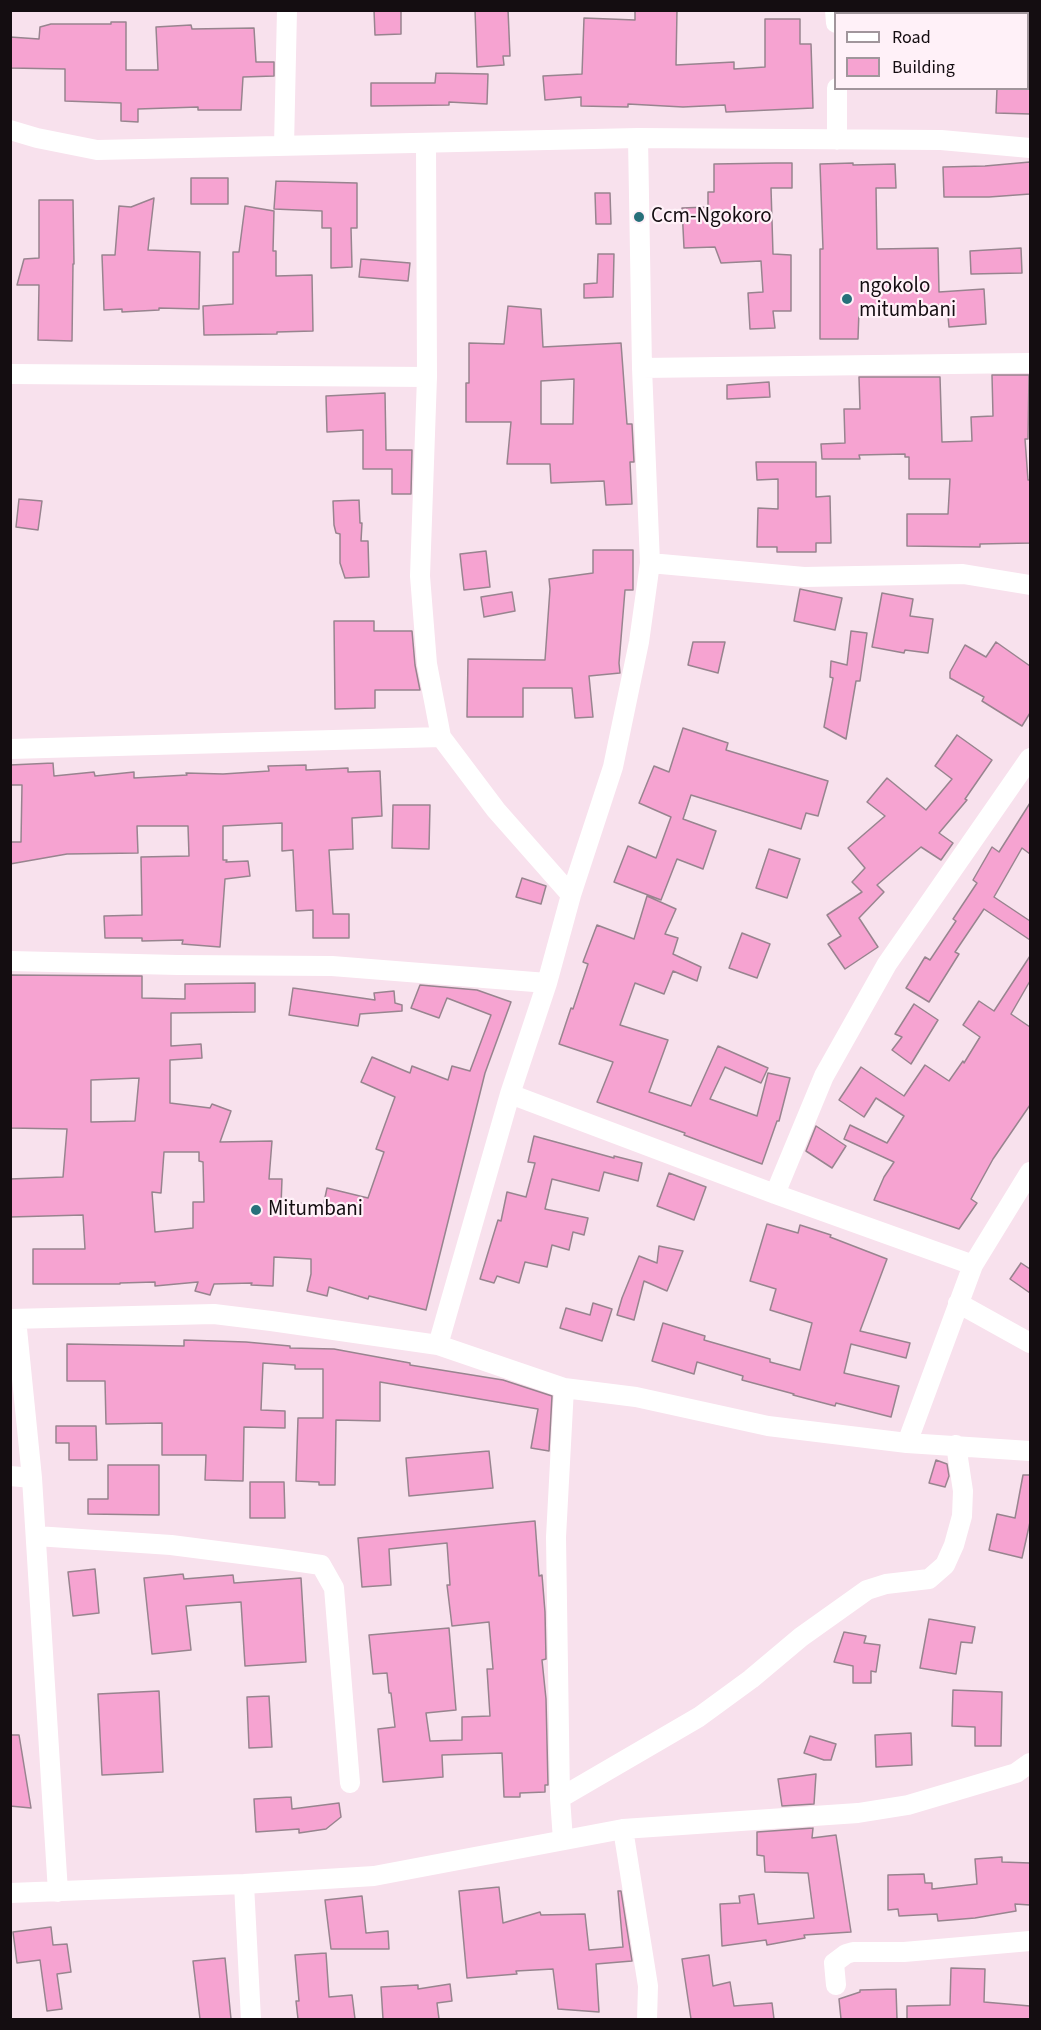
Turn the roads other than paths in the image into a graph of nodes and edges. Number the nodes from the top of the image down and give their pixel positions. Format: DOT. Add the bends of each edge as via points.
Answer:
graph roads {
  1 [pos="287,10"];
  2 [pos="837,90"];
  3 [pos="10,130"];
  4 [pos="638,138"];
  5 [pos="837,140"];
  6 [pos="426,143"];
  7 [pos="284,146"];
  8 [pos="1030,148"];
  9 [pos="1030,363"];
  10 [pos="642,368"];
  11 [pos="10,374"];
  12 [pos="427,377"];
  13 [pos="650,563"];
  14 [pos="1030,585"];
  15 [pos="441,737"];
  16 [pos="10,749"];
  17 [pos="1030,758"];
  18 [pos="571,894"];
  19 [pos="10,961"];
  20 [pos="547,983"];
  21 [pos="510,1094"];
  22 [pos="1030,1172"];
  23 [pos="775,1194"];
  24 [pos="973,1265"];
  25 [pos="958,1304"];
  26 [pos="13,1319"];
  27 [pos="1030,1342"];
  28 [pos="438,1345"];
  29 [pos="564,1388"];
  30 [pos="907,1443"];
  31 [pos="956,1445"];
  32 [pos="1030,1450"];
  33 [pos="10,1476"];
  34 [pos="32,1478"];
  35 [pos="36,1536"];
  36 [pos="1030,1763"];
  37 [pos="350,1783"];
  38 [pos="560,1798"];
  39 [pos="623,1829"];
  40 [pos="563,1840"];
  41 [pos="244,1884"];
  42 [pos="58,1892"];
  43 [pos="10,1893"];
  44 [pos="1030,1941"];
  45 [pos="836,1985"];
  46 [pos="251,2019"];
  47 [pos="647,2019"];
  1 -- 7 [label="street"];
  2 -- 5 [label="street"];
  3 -- 7 [label="street" via="97,150"];
  4 -- 5 [label="street"];
  4 -- 6 [label="street"];
  4 -- 10 [label="street"];
  5 -- 8 [label="street" via="941,140"];
  6 -- 7 [label="street"];
  6 -- 12 [label="street"];
  9 -- 10 [label="street"];
  10 -- 13 [label="street"];
  11 -- 12 [label="street"];
  12 -- 15 [label="street" via="420,576 427,664"];
  13 -- 14 [label="street" via="804,577 963,574"];
  13 -- 18 [label="street" via="639,642 613,767"];
  15 -- 16 [label="street"];
  15 -- 18 [label="street" via="496,810"];
  17 -- 23 [label="street" via="887,964 824,1076"];
  18 -- 20 [label="street"];
  19 -- 20 [label="street" via="332,966"];
  20 -- 21 [label="street"];
  21 -- 23 [label="street"];
  21 -- 28 [label="street"];
  22 -- 24 [label="street"];
  23 -- 24 [label="street"];
  24 -- 25 [label="street"];
  25 -- 27 [label="street"];
  25 -- 30 [label="street"];
  26 -- 28 [label="street" via="214,1314"];
  26 -- 34 [label="street"];
  28 -- 29 [label="street"];
  29 -- 30 [label="street" via="636,1397 768,1426"];
  29 -- 38 [label="street" via="556,1537"];
  30 -- 31 [label="street"];
  31 -- 32 [label="street"];
  31 -- 38 [label="street" via="963,1491 962,1516 945,1565 929,1579 867,1590 699,1718"];
  33 -- 34 [label="street"];
  34 -- 35 [label="street"];
  35 -- 37 [label="street" via="171,1545 321,1565 334,1588"];
  35 -- 42 [label="street"];
  36 -- 39 [label="street" via="1016,1773 908,1805 858,1813"];
  38 -- 40 [label="street"];
  39 -- 40 [label="street"];
  39 -- 47 [label="street" via="648,1986"];
  40 -- 41 [label="street" via="374,1876"];
  41 -- 42 [label="street"];
  41 -- 46 [label="street"];
  42 -- 43 [label="street"];
  44 -- 45 [label="street" via="854,1952 834,1963"];
}
